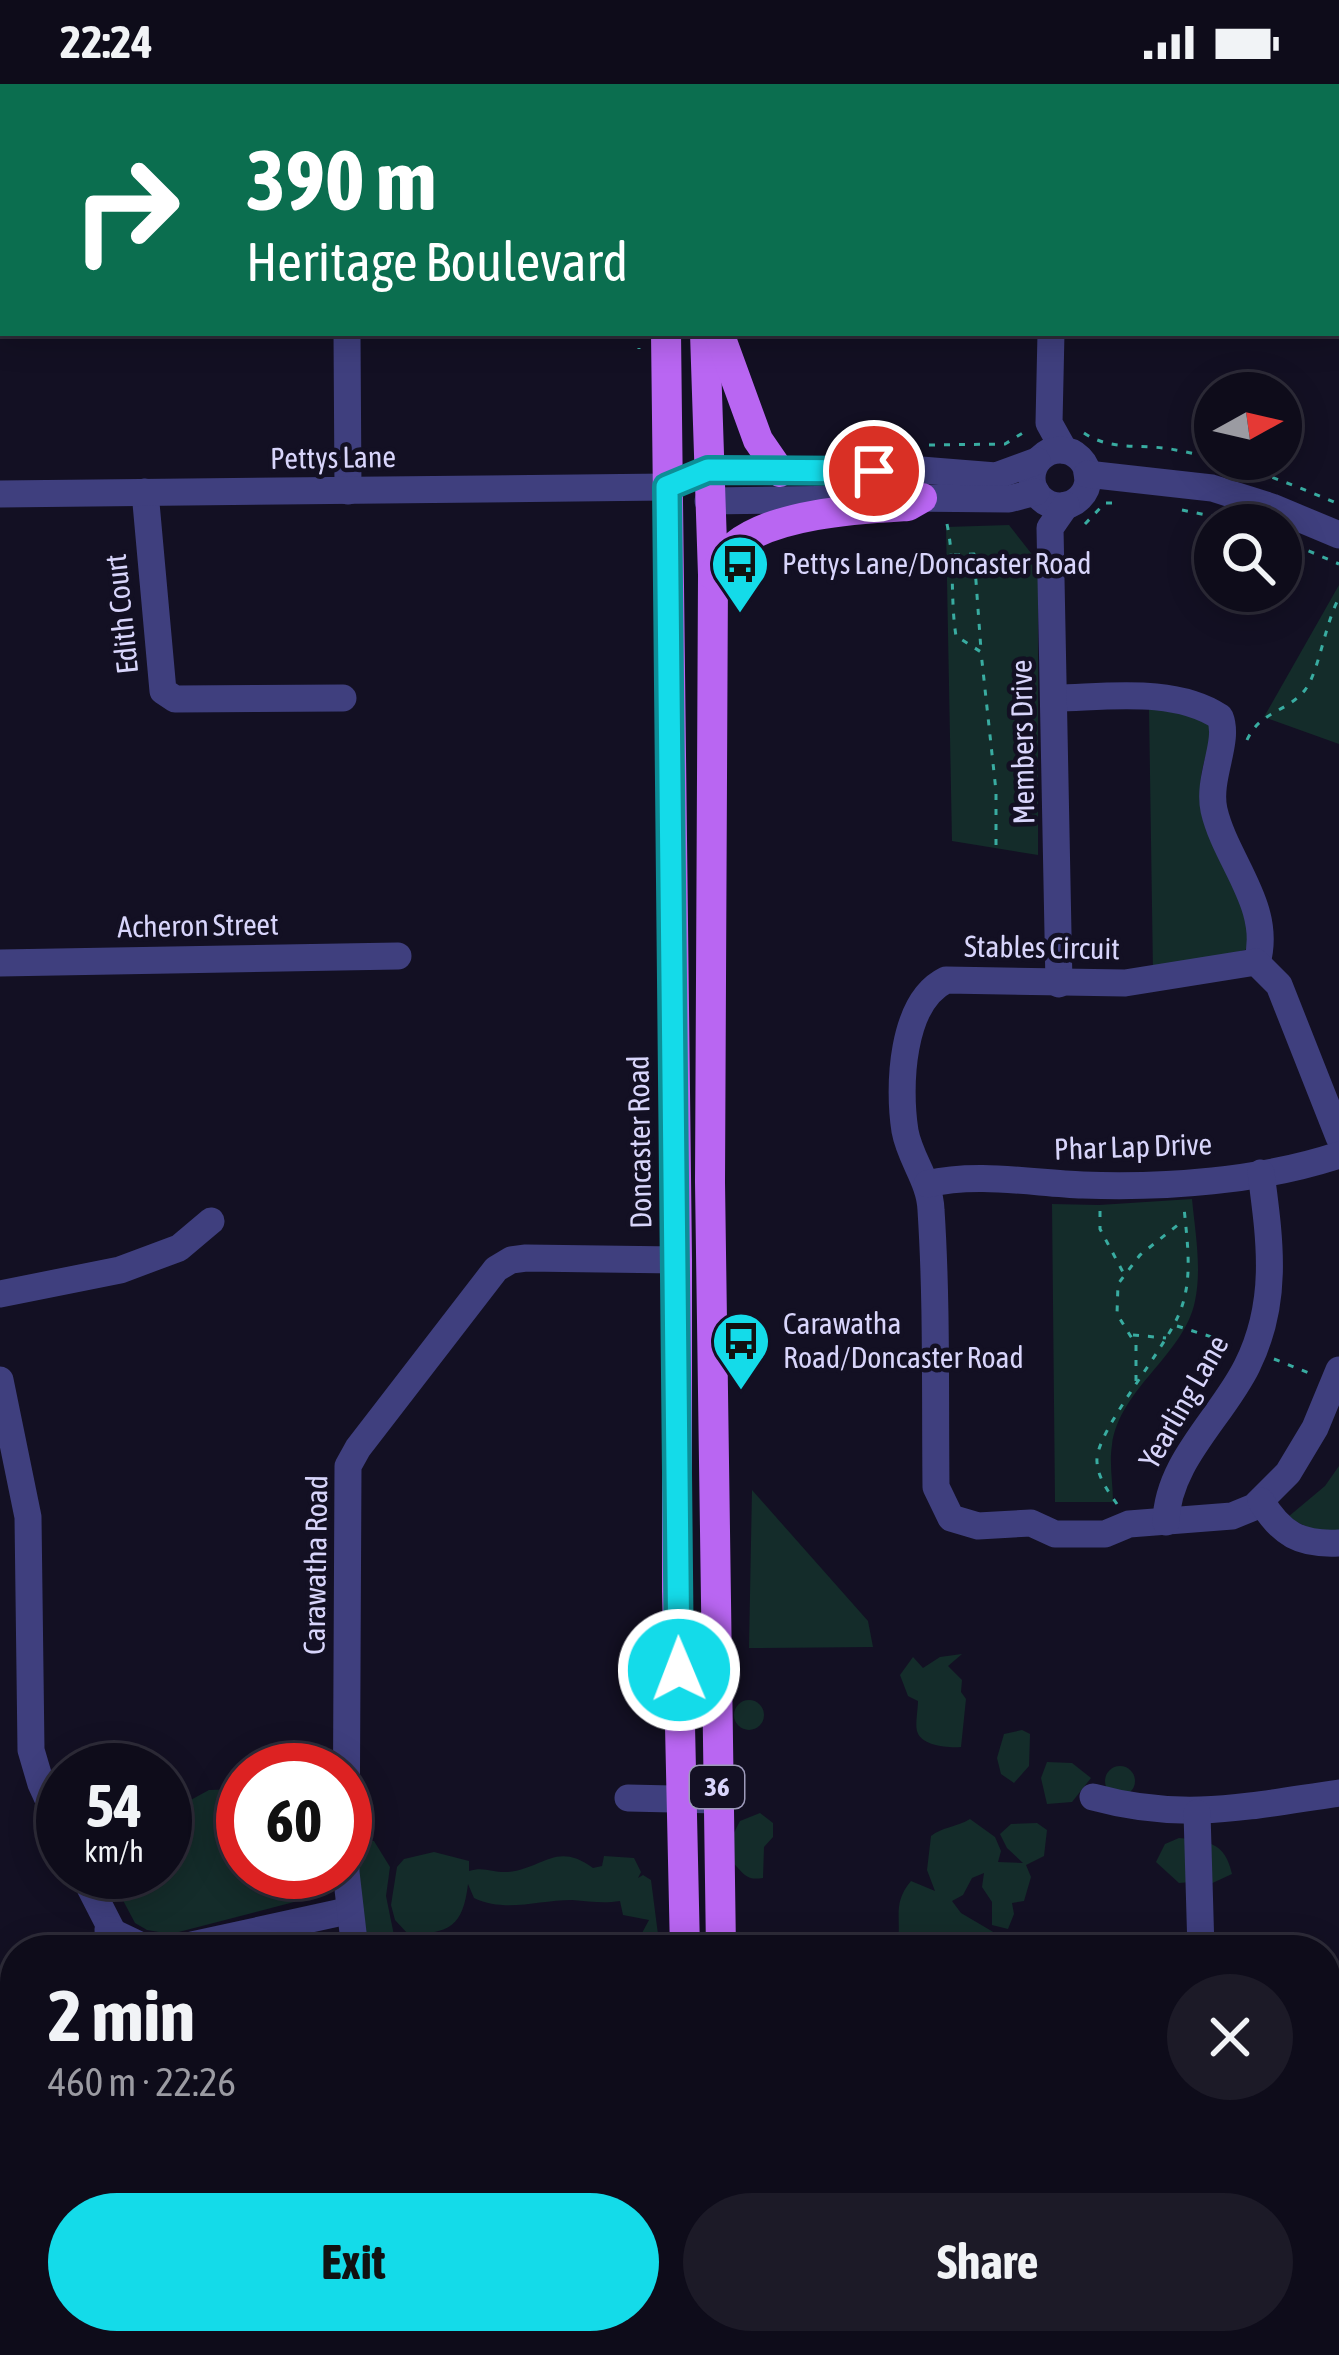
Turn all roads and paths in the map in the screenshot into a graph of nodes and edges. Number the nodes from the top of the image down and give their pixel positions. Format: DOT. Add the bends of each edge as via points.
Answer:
graph roads {
  1 [pos="347,336"];
  2 [pos="666,336"];
  3 [pos="705,336"];
  4 [pos="720,336"];
  5 [pos="1051,336"];
  6 [pos="1064,450"];
  7 [pos="1037,461"];
  8 [pos="780,472"];
  9 [pos="1087,474"];
  10 [pos="708,486"];
  11 [pos="667,487"];
  12 [pos="348,491"];
  13 [pos="145,492"];
  14 [pos="1036,492"];
  15 [pos="0,494"];
  16 [pos="922,498"];
  17 [pos="1066,505"];
  18 [pos="947,522"];
  19 [pos="1339,535"];
  20 [pos="1302,548"];
  21 [pos="953,556"];
  22 [pos="1339,564"];
  23 [pos="712,575"];
  24 [pos="1339,598"];
  25 [pos="981,652"];
  26 [pos="343,698"];
  27 [pos="1056,698"];
  28 [pos="1247,740"];
  29 [pos="996,854"];
  30 [pos="398,956"];
  31 [pos="0,963"];
  32 [pos="1257,963"];
  33 [pos="1059,984"];
  34 [pos="1339,1137"];
  35 [pos="1339,1155"];
  36 [pos="1261,1173"];
  37 [pos="1182,1181"];
  38 [pos="927,1184"];
  39 [pos="1098,1185"];
  40 [pos="1185,1219"];
  41 [pos="211,1221"];
  42 [pos="677,1260"];
  43 [pos="711,1260"];
  44 [pos="1125,1276"];
  45 [pos="0,1294"];
  46 [pos="1129,1334"];
  47 [pos="1167,1339"];
  48 [pos="1339,1370"];
  49 [pos="0,1380"];
  50 [pos="1137,1386"];
  51 [pos="1261,1501"];
  52 [pos="1166,1522"];
  53 [pos="1129,1524"];
  54 [pos="1339,1543"];
  55 [pos="36,1769"];
  56 [pos="1339,1793"];
  57 [pos="1093,1797"];
  58 [pos="628,1798"];
  59 [pos="682,1799"];
  60 [pos="717,1800"];
  61 [pos="1197,1813"];
  62 [pos="95,1899"];
  63 [pos="347,1910"];
  64 [pos="113,1935"];
  65 [pos="246,1935"];
  66 [pos="352,1935"];
  67 [pos="685,1935"];
  68 [pos="721,1935"];
  69 [pos="1201,1935"];
  1 -- 12 [label="street"];
  2 -- 11 [label="main road, Doncaster Road / 36"];
  3 -- 10 [label="main road, 36"];
  4 -- 8 [label="main road" via="758,440"];
  5 -- 6 [label="street" via="1049,422"];
  6 -- 7 [label="street"];
  6 -- 9 [label="street"];
  7 -- 8 [label="street" via="996,476"];
  7 -- 14 [label="street"];
  8 -- 10 [label="street"];
  9 -- 17 [label="street" via="1084,491"];
  9 -- 19 [label="street" via="1212,488"];
  10 -- 11 [label="main road"];
  10 -- 16 [label="street"];
  10 -- 23 [label="main road, 36"];
  11 -- 12 [label="street, Pettys Lane"];
  11 -- 42 [label="main road, Doncaster Road / 36"];
  12 -- 13 [label="street, Pettys Lane"];
  13 -- 15 [label="street, Pettys Lane"];
  13 -- 26 [label="street, Edith Court" via="163,691 175,699"];
  14 -- 16 [label="street"];
  14 -- 17 [label="street"];
  16 -- 23 [label="main road" via="759,533 734,546"];
  17 -- 27 [label="street, Members Drive" via="1050,528"];
  18 -- 21 [label="path"];
  20 -- 22 [label="path"];
  21 -- 25 [label="path" via="956,636"];
  21 -- 25 [label="path" via="974,554"];
  23 -- 43 [label="main road, 36"];
  24 -- 28 [label="path" via="1307,688 1255,723"];
  25 -- 29 [label="path"];
  27 -- 32 [label="street" via="1169,699 1220,717 1214,813 1258,917"];
  27 -- 33 [label="street, Members Drive"];
  30 -- 31 [label="street, Acheron Street"];
  32 -- 33 [label="street, Stables Circuit"];
  32 -- 34 [label="street" via="1279,985"];
  33 -- 38 [label="street, Stables Circuit" via="954,978 921,999 906,1053 904,1130"];
  35 -- 36 [label="street, Phar Lap Drive"];
  36 -- 37 [label="street, Phar Lap Drive"];
  36 -- 52 [label="street, Yearling Lane" via="1272,1256 1268,1305 1248,1364 1173,1484"];
  37 -- 39 [label="street, Phar Lap Drive"];
  37 -- 40 [label="path"];
  38 -- 39 [label="street, Phar Lap Drive"];
  38 -- 53 [label="street, Stables Circuit" via="943,1509 963,1523 1031,1523 1054,1534 1105,1534"];
  39 -- 44 [label="path" via="1100,1229"];
  40 -- 44 [label="path"];
  40 -- 47 [label="path" via="1184,1303"];
  41 -- 45 [label="street" via="179,1249 120,1270"];
  42 -- 43 [label="main road"];
  42 -- 59 [label="main road, Doncaster Road / 36"];
  42 -- 63 [label="street, Carawatha Road" via="526,1258 496,1269 348,1466"];
  43 -- 60 [label="main road, 36"];
  44 -- 46 [label="path" via="1117,1314"];
  46 -- 47 [label="path"];
  46 -- 50 [label="path"];
  47 -- 50 [label="path"];
  48 -- 51 [label="street" via="1303,1451"];
  49 -- 55 [label="street" via="28,1517"];
  50 -- 53 [label="path" via="1096,1462"];
  51 -- 52 [label="street, Stables Circuit" via="1232,1516"];
  51 -- 54 [label="street" via="1294,1538"];
  52 -- 53 [label="street, Stables Circuit"];
  56 -- 61 [label="street"];
  57 -- 61 [label="street"];
  58 -- 59 [label="street"];
  59 -- 60 [label="street"];
  59 -- 67 [label="main road, Doncaster Road / 36"];
  60 -- 68 [label="main road, 36"];
  61 -- 69 [label="street"];
  62 -- 64 [label="street"];
  63 -- 65 [label="street"];
  63 -- 66 [label="street, Carawatha Road"];
}
